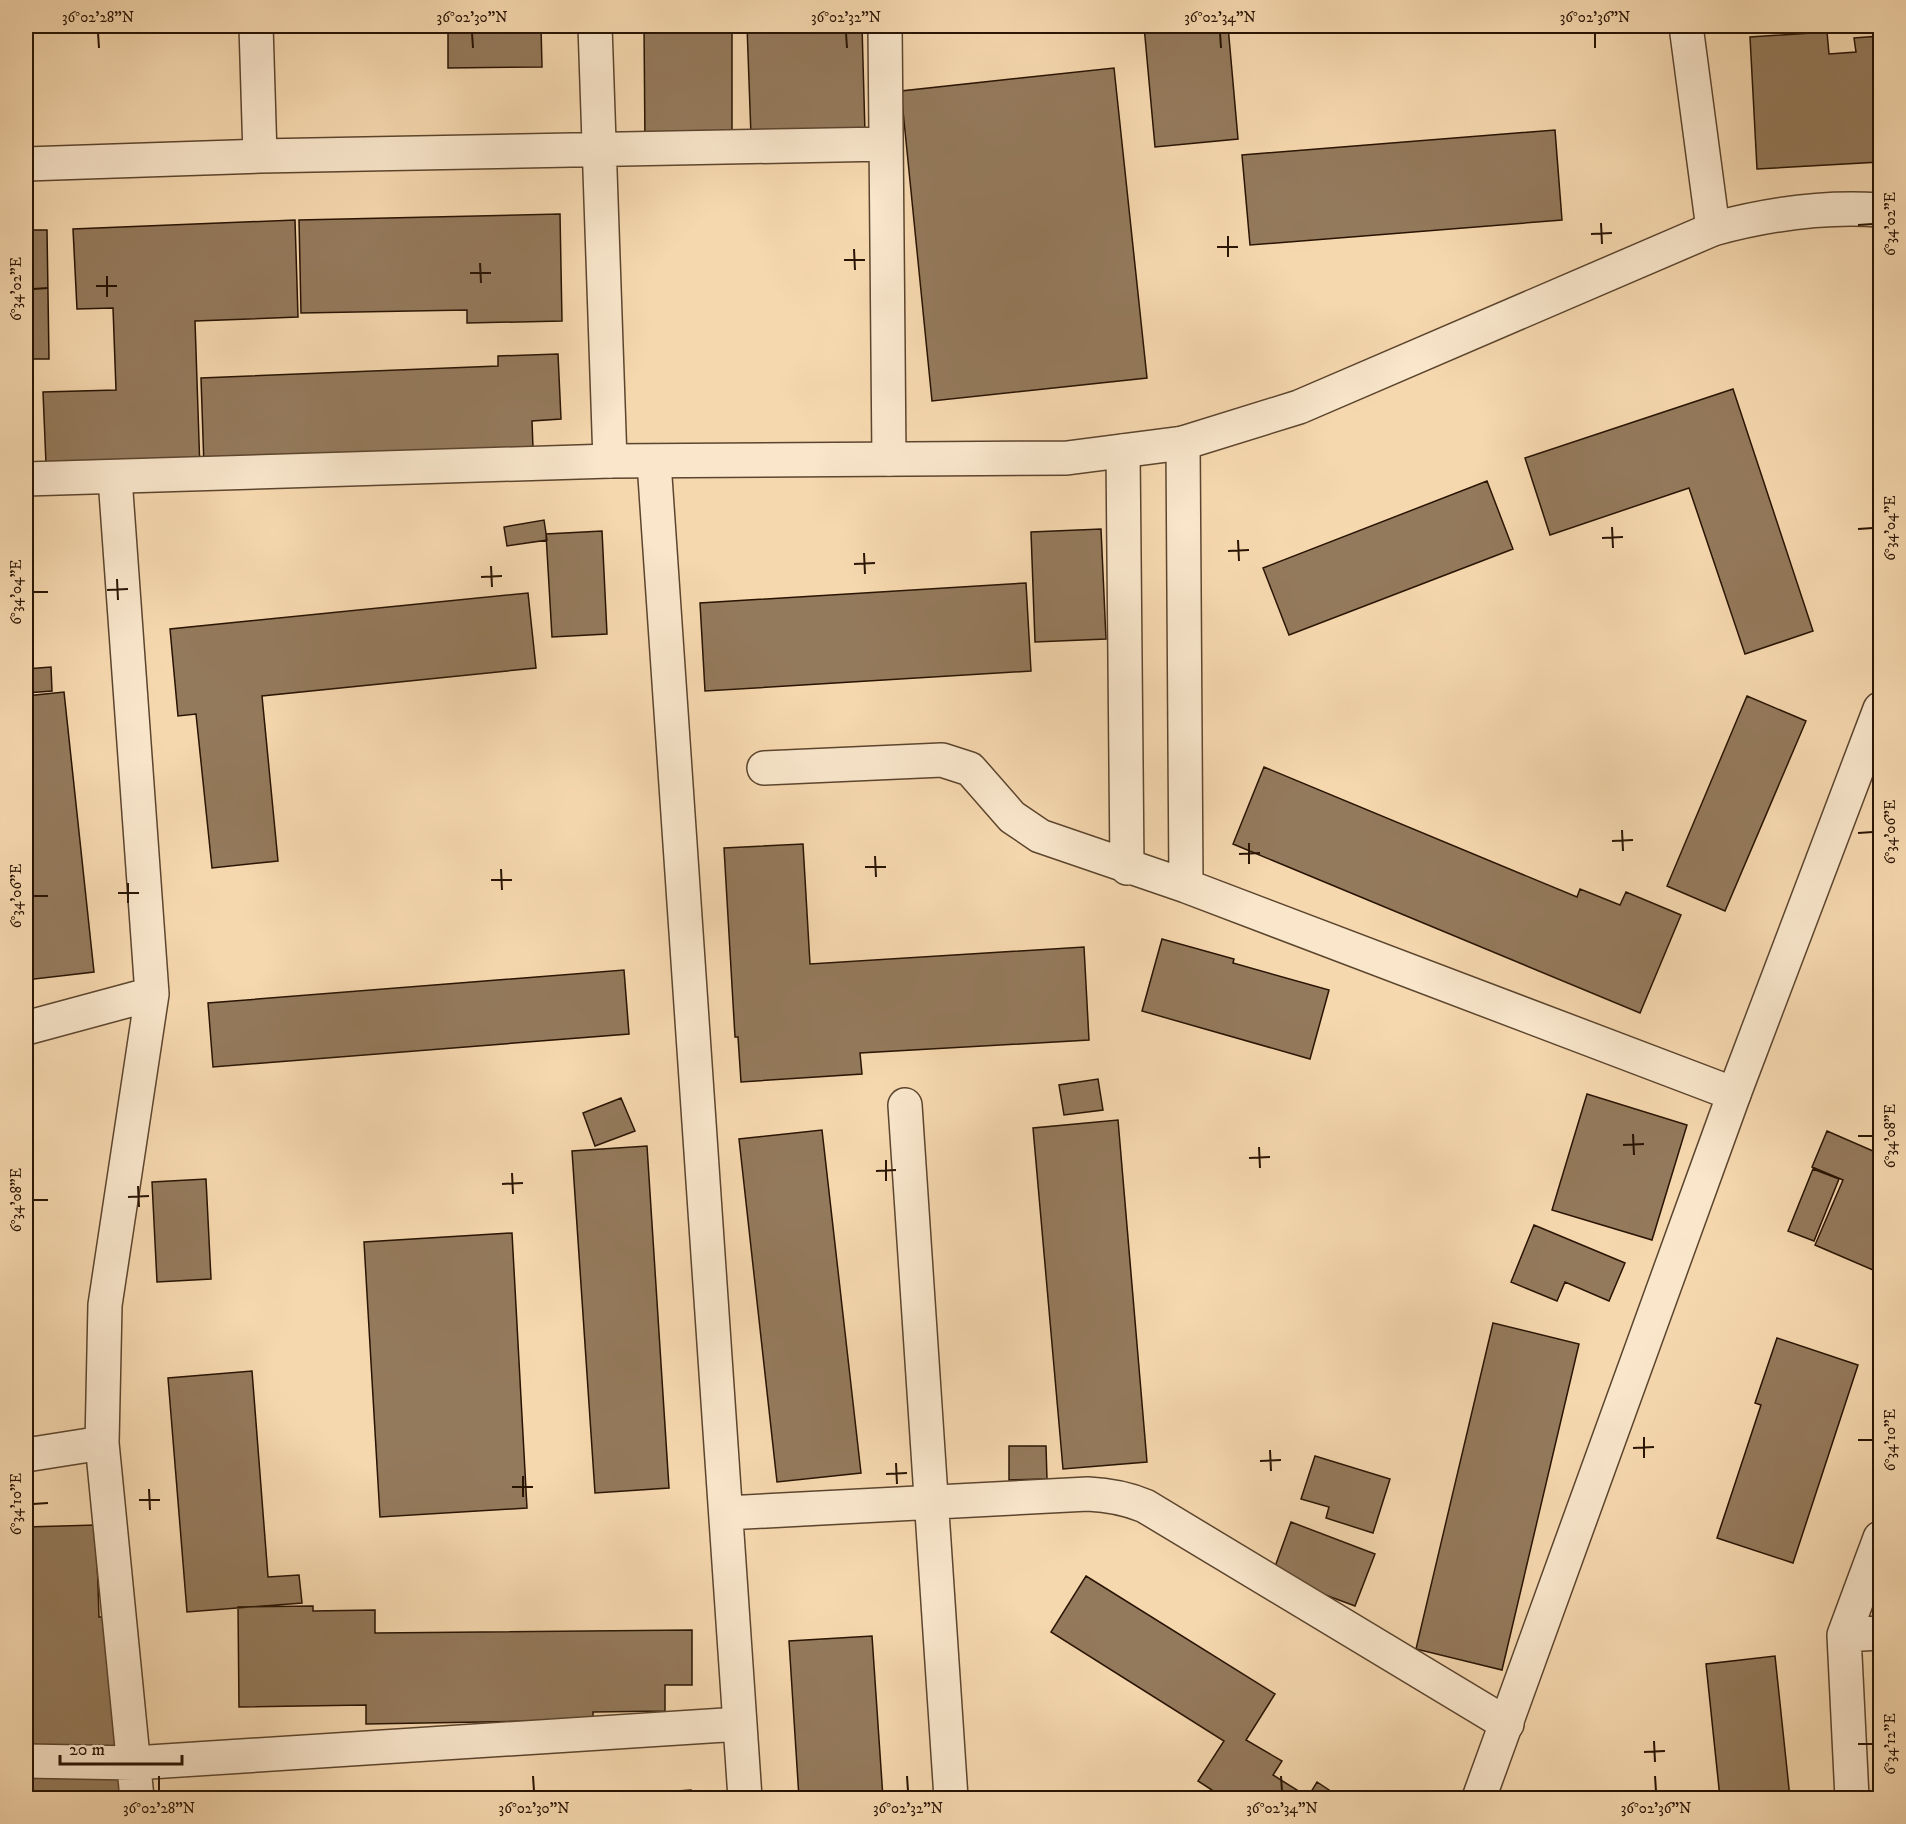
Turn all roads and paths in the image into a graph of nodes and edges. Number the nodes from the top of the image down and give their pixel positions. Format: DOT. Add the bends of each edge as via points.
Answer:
graph roads {
  1 [pos="256,26"];
  2 [pos="595,26"];
  3 [pos="885,26"];
  4 [pos="1686,26"];
  5 [pos="886,144"];
  6 [pos="598,150"];
  7 [pos="260,156"];
  8 [pos="26,164"];
  9 [pos="1881,210"];
  10 [pos="1713,229"];
  11 [pos="1183,443"];
  12 [pos="1123,451"];
  13 [pos="889,459"];
  14 [pos="610,461"];
  15 [pos="654,462"];
  16 [pos="115,478"];
  17 [pos="26,479"];
  18 [pos="1881,709"];
  19 [pos="764,768"];
  20 [pos="1127,868"];
  21 [pos="1186,886"];
  22 [pos="152,994"];
  23 [pos="26,1028"];
  24 [pos="1734,1094"];
  25 [pos="905,1105"];
  26 [pos="102,1443"];
  27 [pos="26,1455"];
  28 [pos="932,1502"];
  29 [pos="726,1514"];
  30 [pos="1881,1538"];
  31 [pos="1881,1633"];
  32 [pos="1844,1635"];
  33 [pos="740,1724"];
  34 [pos="1507,1724"];
  35 [pos="26,1761"];
  36 [pos="134,1763"];
  37 [pos="137,1798"];
  38 [pos="745,1798"];
  39 [pos="951,1798"];
  40 [pos="1479,1798"];
  41 [pos="1852,1798"];
  1 -- 7 [label="street"];
  2 -- 6 [label="street"];
  3 -- 5 [label="street"];
  4 -- 10 [label="street"];
  5 -- 6 [label="street"];
  5 -- 13 [label="street"];
  6 -- 7 [label="street"];
  6 -- 14 [label="street"];
  7 -- 8 [label="street"];
  9 -- 10 [label="street" via="1810,210"];
  10 -- 11 [label="street" via="1299,407"];
  11 -- 12 [label="street"];
  11 -- 21 [label="street"];
  12 -- 13 [label="street" via="1067,458"];
  12 -- 20 [label="street"];
  13 -- 15 [label="street"];
  14 -- 15 [label="street"];
  14 -- 16 [label="street"];
  15 -- 29 [label="street"];
  16 -- 17 [label="street"];
  16 -- 22 [label="street"];
  18 -- 24 [label="street"];
  19 -- 20 [label="street" via="942,760 957,764 982,780 1025,828"];
  20 -- 21 [label="street"];
  21 -- 24 [label="street"];
  22 -- 23 [label="street"];
  22 -- 26 [label="street" via="105,1305"];
  24 -- 34 [label="street"];
  25 -- 28 [label="street"];
  26 -- 27 [label="street"];
  26 -- 36 [label="street"];
  28 -- 29 [label="street"];
  28 -- 34 [label="street" via="1088,1494 1128,1499"];
  28 -- 39 [label="street"];
  29 -- 33 [label="street"];
  30 -- 32 [label="street"];
  31 -- 32 [label="street"];
  32 -- 41 [label="street"];
  33 -- 36 [label="street"];
  33 -- 38 [label="street"];
  34 -- 40 [label="street"];
  35 -- 36 [label="street"];
  36 -- 37 [label="street"];
}
